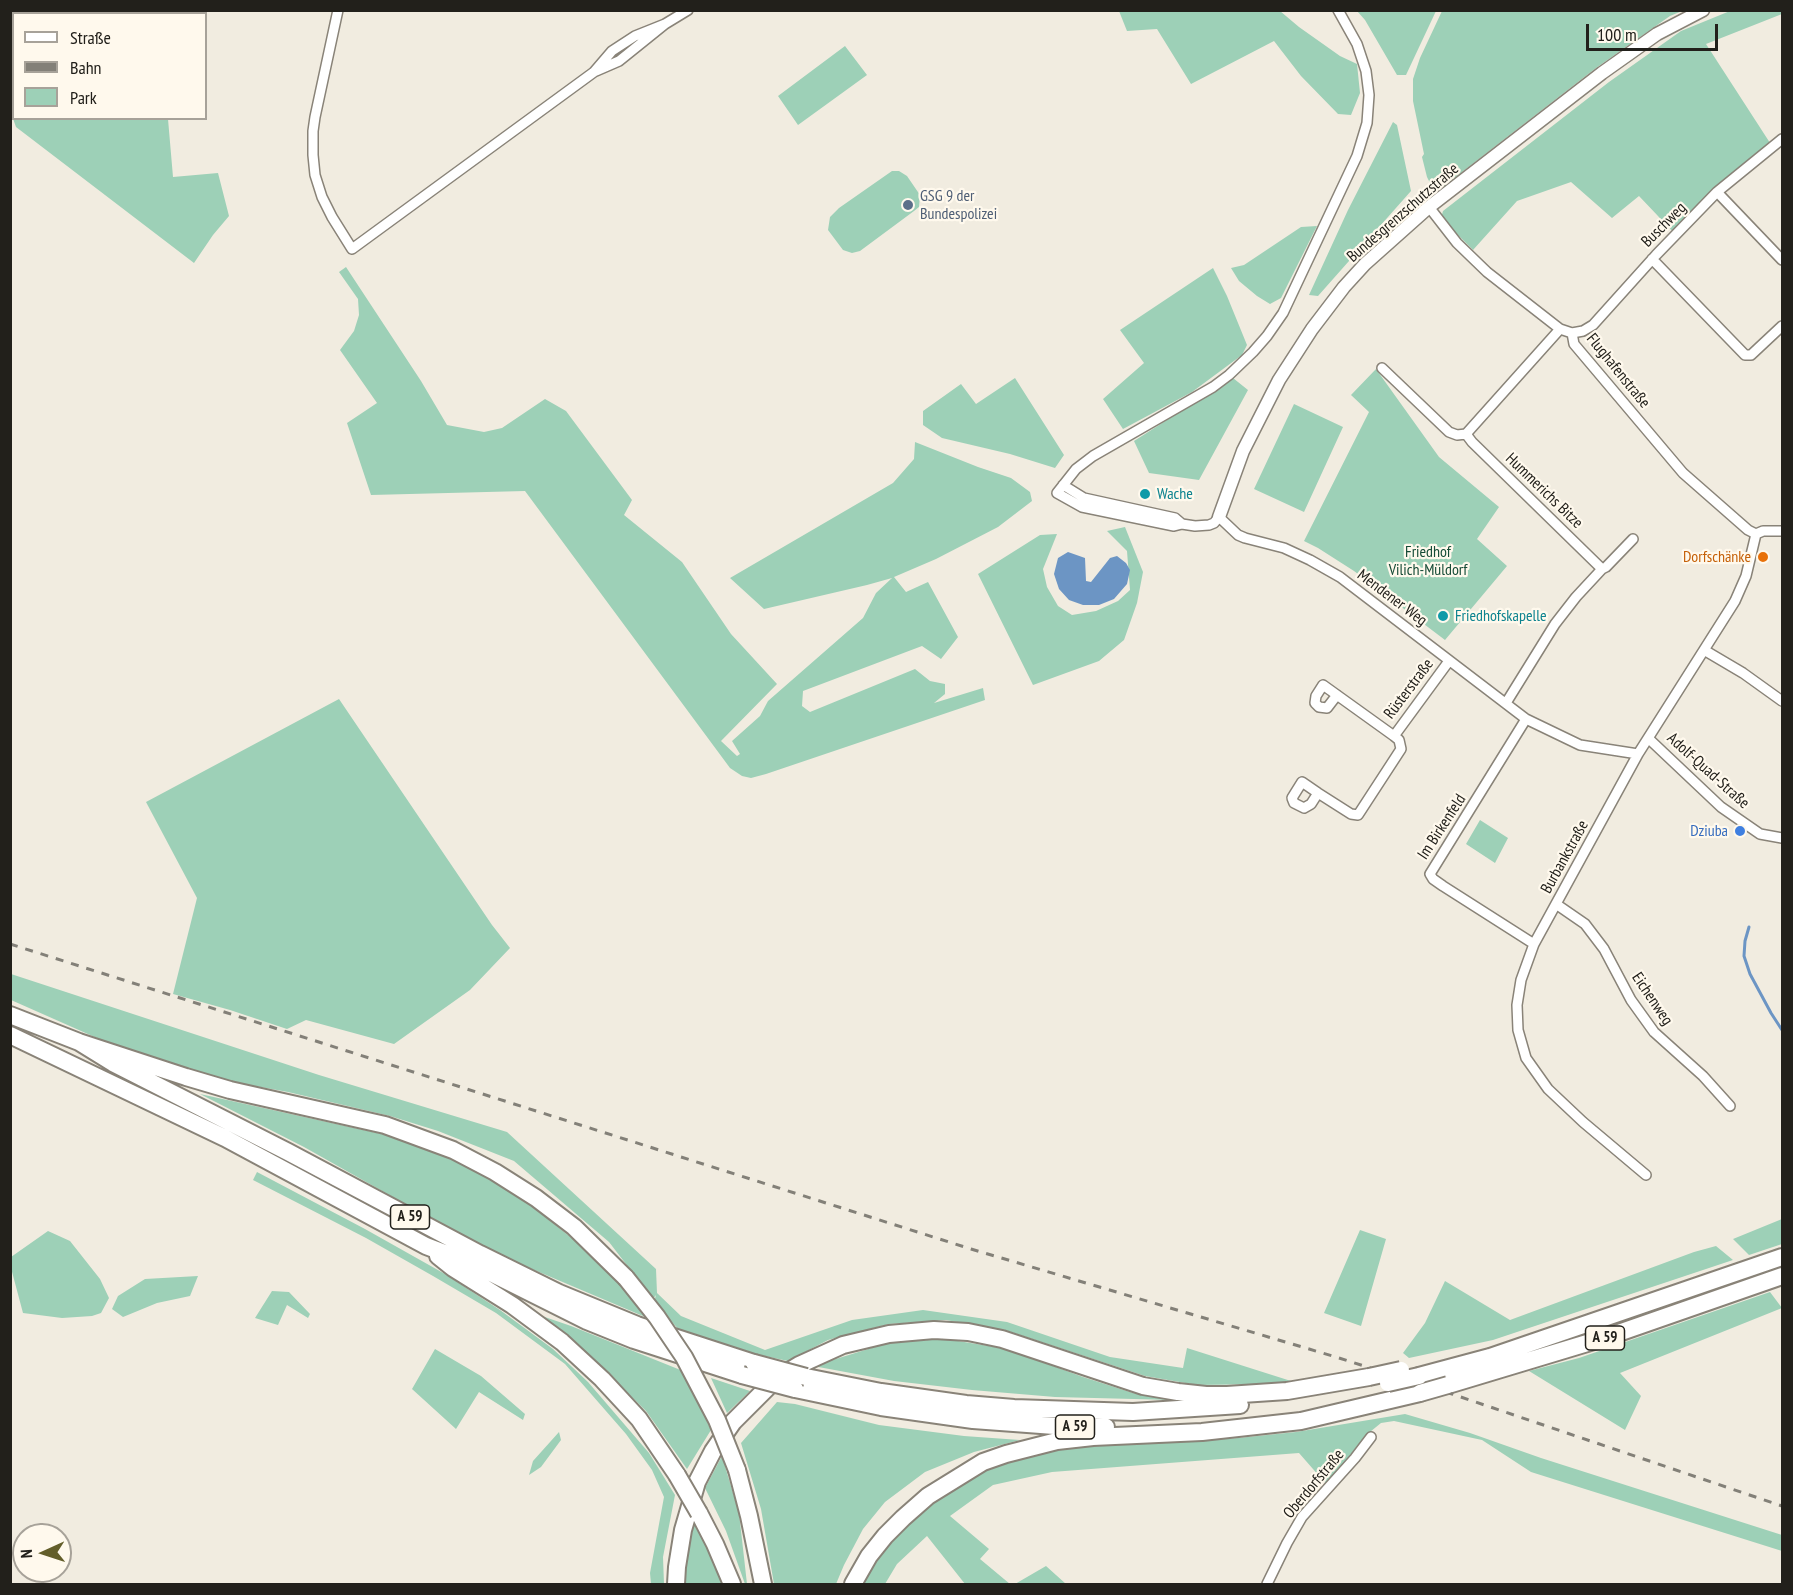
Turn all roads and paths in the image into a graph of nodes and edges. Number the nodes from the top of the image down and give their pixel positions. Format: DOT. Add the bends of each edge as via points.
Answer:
graph roads {
  1 [pos="338,10"];
  2 [pos="688,10"];
  3 [pos="1338,10"];
  4 [pos="1703,10"];
  5 [pos="1782,139"];
  6 [pos="1717,192"];
  7 [pos="1430,207"];
  8 [pos="1652,259"];
  9 [pos="1782,260"];
  10 [pos="1782,326"];
  11 [pos="1560,329"];
  12 [pos="1572,333"];
  13 [pos="1382,368"];
  14 [pos="1466,434"];
  15 [pos="1219,517"];
  16 [pos="1782,531"];
  17 [pos="1756,534"];
  18 [pos="1633,539"];
  19 [pos="1602,569"];
  20 [pos="1704,650"];
  21 [pos="1449,661"];
  22 [pos="1337,695"];
  23 [pos="1782,701"];
  24 [pos="1506,703"];
  25 [pos="1526,719"];
  26 [pos="1394,736"];
  27 [pos="1648,738"];
  28 [pos="1638,754"];
  29 [pos="1318,793"];
  30 [pos="1782,838"];
  31 [pos="1556,904"];
  32 [pos="1534,944"];
  33 [pos="10,1015"];
  34 [pos="10,1035"];
  35 [pos="79,1042"];
  36 [pos="1730,1106"];
  37 [pos="1646,1175"];
  38 [pos="426,1246"];
  39 [pos="1782,1257"];
  40 [pos="1782,1276"];
  41 [pos="1547,1338"];
  42 [pos="801,1383"];
  43 [pos="1420,1384"];
  44 [pos="1343,1387"];
  45 [pos="1366,1394"];
  46 [pos="1371,1437"];
  47 [pos="676,1584"];
  48 [pos="732,1584"];
  49 [pos="763,1584"];
  50 [pos="852,1584"];
  51 [pos="1267,1584"];
  1 -- 2 [label="street" via="315,117 312,155 325,202 352,249 594,72 625,57"];
  3 -- 15 [label="street" via="1357,44 1366,71 1366,123 1357,156 1283,313 1267,336 1229,375 1093,456 1060,489 1174,526 1205,526"];
  4 -- 7 [label="street, Bundesgrenzschutzstraße" via="1657,34 1602,73"];
  5 -- 6 [label="street, Buschweg"];
  6 -- 8 [label="street, Buschweg"];
  6 -- 9 [label="street"];
  7 -- 11 [label="street, Flughafenstraße" via="1457,243 1487,272"];
  7 -- 15 [label="street, Bundesgrenzschutzstraße" via="1365,264 1293,357 1246,444"];
  8 -- 10 [label="street" via="1744,356 1751,355"];
  8 -- 12 [label="street, Buschweg" via="1593,326"];
  11 -- 12 [label="street, Flughafenstraße"];
  11 -- 14 [label="street"];
  12 -- 17 [label="street, Flughafenstraße" via="1574,344 1683,473"];
  13 -- 14 [label="street, Hummerichs Bitze" via="1449,432"];
  14 -- 19 [label="street, Hummerichs Bitze"];
  15 -- 21 [label="street, Mendener Weg" via="1238,535 1284,548 1340,577"];
  16 -- 17 [label="street"];
  17 -- 20 [label="street, Burbankstraße" via="1746,576 1735,601"];
  18 -- 19 [label="street"];
  19 -- 24 [label="street" via="1555,624"];
  20 -- 23 [label="street"];
  20 -- 27 [label="street, Burbankstraße"];
  21 -- 24 [label="street, Mendener Weg"];
  21 -- 26 [label="street, Rüsterstraße"];
  22 -- 26 [label="street, Rüsterstraße"];
  24 -- 25 [label="street, Mendener Weg"];
  25 -- 28 [label="street, Mendener Weg" via="1580,745"];
  25 -- 32 [label="street, Im Birkenfeld" via="1430,874"];
  26 -- 29 [label="street, Rüsterstraße" via="1401,749 1358,815"];
  27 -- 28 [label="street, Burbankstraße"];
  27 -- 30 [label="street, Adolf-Quad-Straße" via="1721,807 1760,834"];
  28 -- 31 [label="street, Burbankstraße"];
  31 -- 32 [label="street, Burbankstraße"];
  31 -- 36 [label="street, Eichenweg" via="1585,924 1654,1032"];
  32 -- 37 [label="street, Burbankstraße" via="1517,1005 1518,1030 1526,1058 1548,1089"];
  33 -- 35 [label="highway, A 59"];
  34 -- 38 [label="highway, A 59" via="225,1138"];
  35 -- 42 [label="highway, A 59, bridge" via="559,1293"];
  35 -- 49 [label="highway, bridge" via="230,1090 385,1125 453,1150 536,1198 574,1227 626,1278 684,1357 717,1420 736,1470"];
  38 -- 42 [label="highway, A 59, bridge" via="634,1340 742,1375"];
  38 -- 48 [label="highway, bridge" via="562,1342 639,1419 699,1513"];
  39 -- 41 [label="highway, A 59"];
  40 -- 43 [label="highway, A 59, bridge" via="1604,1338 1448,1385"];
  41 -- 43 [label="highway, A 59"];
  41 -- 45 [label="highway, bridge" via="1401,1370"];
  42 -- 44 [label="highway, A 59" via="966,1404 1132,1412 1269,1402"];
  42 -- 45 [label="highway, A 59" via="870,1405 985,1421 1068,1426 1210,1424"];
  43 -- 45 [label="highway, A 59, bridge" via="1388,1383"];
  43 -- 45 [label="highway, A 59" via="1400,1398"];
  44 -- 45 [label="highway"];
  44 -- 47 [label="highway" via="1227,1395 1178,1392 1143,1386 1002,1339 968,1332 889,1334 843,1345 777,1379 726,1432 697,1482 683,1530"];
  45 -- 50 [label="highway" via="1301,1421 1066,1440 982,1462 928,1496 903,1518 869,1556"];
  46 -- 51 [label="street, Oberdorfstraße" via="1302,1517"];
}
